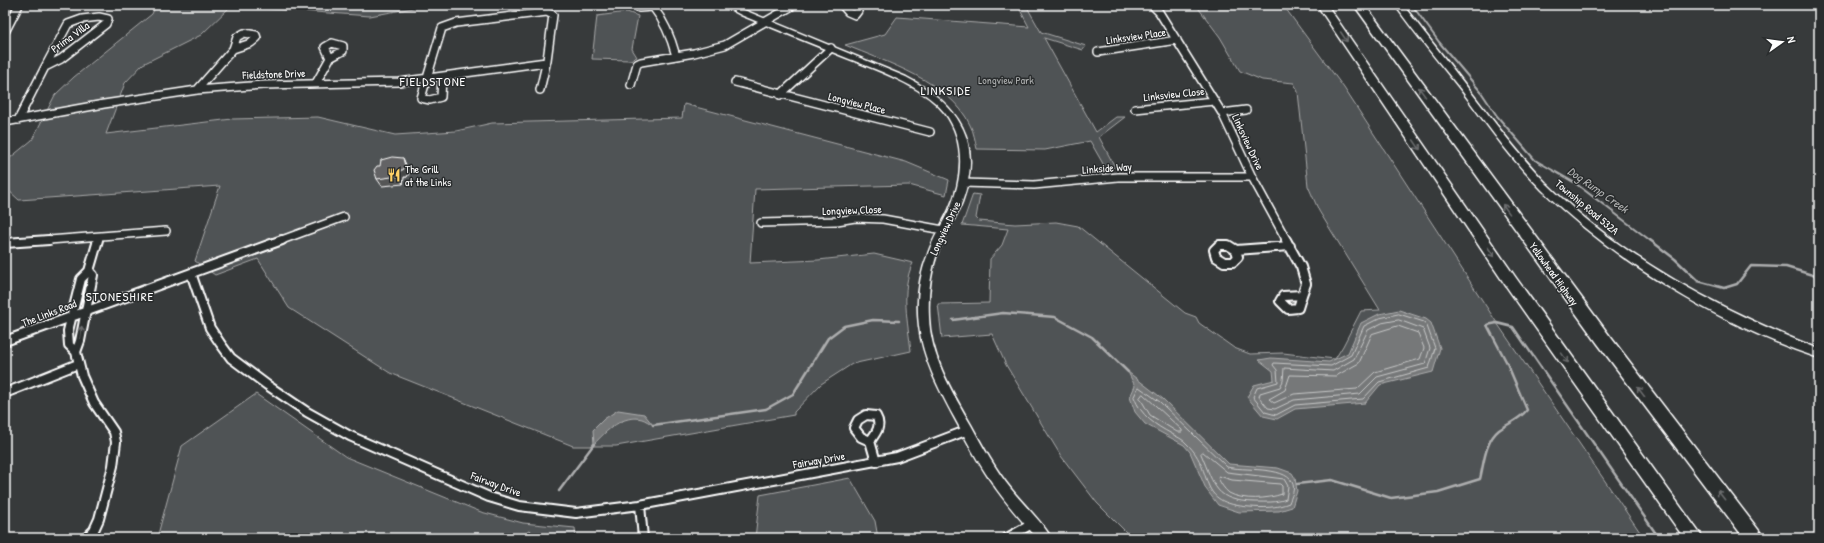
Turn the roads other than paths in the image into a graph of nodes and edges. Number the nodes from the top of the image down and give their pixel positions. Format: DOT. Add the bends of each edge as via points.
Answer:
graph roads {
  1 [pos="7,5"];
  2 [pos="19,5"];
  3 [pos="726,5"];
  4 [pos="794,5"];
  5 [pos="842,5"];
  6 [pos="857,5"];
  7 [pos="1152,5"];
  8 [pos="1322,5"];
  9 [pos="1359,5"];
  10 [pos="1399,5"];
  11 [pos="639,8"];
  12 [pos="5,9"];
  13 [pos="766,22"];
  14 [pos="5,32"];
  15 [pos="1177,40"];
  16 [pos="831,48"];
  17 [pos="233,49"];
  18 [pos="1098,52"];
  19 [pos="676,56"];
  20 [pos="330,58"];
  21 [pos="546,62"];
  22 [pos="45,67"];
  23 [pos="442,77"];
  24 [pos="426,80"];
  25 [pos="735,82"];
  26 [pos="316,84"];
  27 [pos="631,85"];
  28 [pos="197,90"];
  29 [pos="540,90"];
  30 [pos="780,94"];
  31 [pos="1214,101"];
  32 [pos="1135,109"];
  33 [pos="1246,110"];
  34 [pos="1222,113"];
  35 [pos="18,120"];
  36 [pos="5,122"];
  37 [pos="930,132"];
  38 [pos="1252,178"];
  39 [pos="963,183"];
  40 [pos="344,216"];
  41 [pos="761,223"];
  42 [pos="943,230"];
  43 [pos="166,231"];
  44 [pos="98,238"];
  45 [pos="5,243"];
  46 [pos="1290,246"];
  47 [pos="1236,250"];
  48 [pos="89,271"];
  49 [pos="191,273"];
  50 [pos="1302,295"];
  51 [pos="85,311"];
  52 [pos="72,316"];
  53 [pos="5,341"];
  54 [pos="76,352"];
  55 [pos="1819,354"];
  56 [pos="78,364"];
  57 [pos="5,393"];
  58 [pos="968,430"];
  59 [pos="870,441"];
  60 [pos="876,462"];
  61 [pos="640,510"];
  62 [pos="1032,524"];
  63 [pos="1751,534"];
  64 [pos="86,538"];
  65 [pos="643,538"];
  66 [pos="1007,538"];
  67 [pos="1045,538"];
  68 [pos="1694,538"];
  1 -- 12 [label="main road"];
  2 -- 14 [label="main road"];
  3 -- 13 [label="street, Longview Drive"];
  4 -- 13 [label="street"];
  5 -- 6 [label="street" via="855,15 858,11"];
  7 -- 15 [label="street, Linksview Drive"];
  8 -- 68 [label="highway, one-way" via="1511,282"];
  63 -- 9 [label="highway, Yellowhead Highway, one-way" via="1558,281"];
  10 -- 55 [label="street, Township Road 532A" via="1509,147 1545,187 1590,227 1662,277 1728,314"];
  11 -- 19 [label="street" via="653,7 662,17 671,32"];
  13 -- 16 [label="street, Longview Drive"];
  13 -- 19 [label="street" via="724,45"];
  15 -- 18 [label="street, Linksview Place"];
  15 -- 31 [label="street, Linksview Drive"];
  16 -- 30 [label="street"];
  16 -- 39 [label="street, Longview Drive" via="928,93 947,110 957,124 965,152"];
  17 -- 28 [label="street"];
  19 -- 27 [label="street" via="637,64"];
  20 -- 26 [label="street"];
  21 -- 23 [label="street, Fieldstone Drive"];
  21 -- 24 [label="street" via="553,15 548,12 456,23 442,28"];
  21 -- 29 [label="street"];
  22 -- 22 [label="street, Prima Villa" via="68,24 108,19 106,24"];
  22 -- 35 [label="street, Prima Villa"];
  23 -- 24 [label="street, Fieldstone Drive"];
  23 -- 24 [label="street" via="441,96 430,100 421,98 420,94"];
  24 -- 26 [label="street, Fieldstone Drive"];
  25 -- 30 [label="street, Longview Place"];
  26 -- 28 [label="street, Fieldstone Drive" via="263,84"];
  28 -- 35 [label="street, Fieldstone Drive"];
  30 -- 37 [label="street, Longview Place"];
  31 -- 32 [label="street, Linksview Close"];
  31 -- 34 [label="street, Linksview Drive"];
  33 -- 34 [label="street"];
  34 -- 38 [label="street, Linksview Drive"];
  35 -- 36 [label="street, Fieldstone Drive"];
  38 -- 39 [label="street, Linkside Way" via="1118,177 1034,185"];
  38 -- 46 [label="street, Linksview Drive"];
  39 -- 42 [label="street, Longview Drive" via="958,203"];
  40 -- 49 [label="street, The Links Road"];
  41 -- 42 [label="street, Longview Close" via="883,219"];
  42 -- 58 [label="street, Longview Drive" via="925,281 924,327 940,379"];
  43 -- 44 [label="street"];
  44 -- 45 [label="street"];
  44 -- 48 [label="street"];
  46 -- 47 [label="street"];
  46 -- 50 [label="street, Linksview Drive" via="1306,284"];
  48 -- 51 [label="street" via="93,275"];
  48 -- 52 [label="street" via="81,279"];
  49 -- 51 [label="street, The Links Road"];
  49 -- 61 [label="street, Fairway Drive" via="210,328 231,358 296,405 350,436 490,497 519,506 576,513"];
  51 -- 52 [label="street, The Links Road"];
  54 -- 51 [label="street, one-way"];
  52 -- 53 [label="street, The Links Road"];
  52 -- 54 [label="street" via="68,331 69,345"];
  54 -- 56 [label="street"];
  56 -- 57 [label="street"];
  56 -- 64 [label="street" via="94,403 114,432 116,442 113,466 99,519 94,530"];
  58 -- 60 [label="street, Fairway Drive" via="897,457"];
  58 -- 62 [label="street, Longview Drive" via="994,476"];
  59 -- 60 [label="street"];
  60 -- 61 [label="street, Fairway Drive"];
  61 -- 65 [label="street"];
  62 -- 66 [label="street"];
  62 -- 67 [label="street, Longview Drive"];
}
